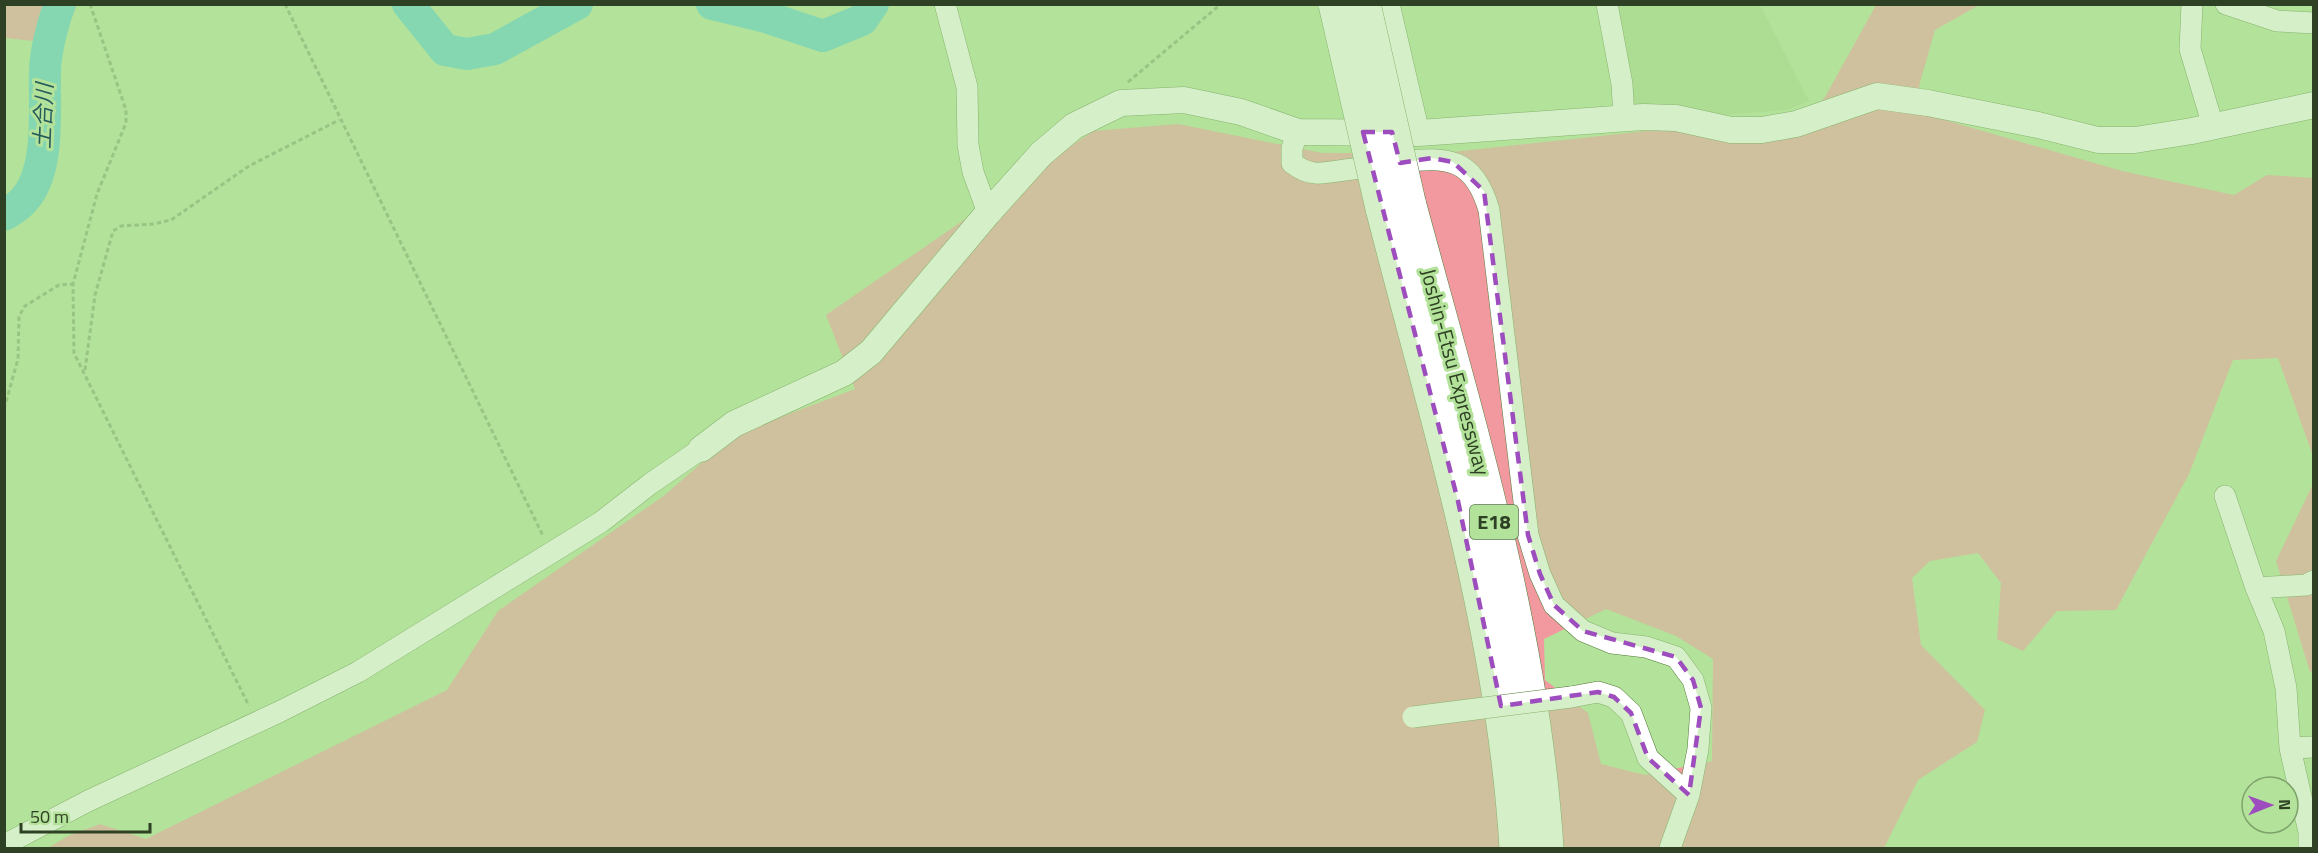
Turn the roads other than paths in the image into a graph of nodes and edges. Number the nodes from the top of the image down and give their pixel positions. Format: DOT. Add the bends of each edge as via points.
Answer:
graph roads {
  1 [pos="945,4"];
  2 [pos="1335,4"];
  3 [pos="1364,4"];
  4 [pos="1389,4"];
  5 [pos="1607,4"];
  6 [pos="2192,4"];
  7 [pos="2226,4"];
  8 [pos="2313,23"];
  9 [pos="2313,105"];
  10 [pos="1624,118"];
  11 [pos="2213,126"];
  12 [pos="1298,132"];
  13 [pos="1419,133"];
  14 [pos="1395,205"];
  15 [pos="988,213"];
  16 [pos="701,450"];
  17 [pos="2225,496"];
  18 [pos="2313,581"];
  19 [pos="2256,588"];
  20 [pos="1413,717"];
  21 [pos="2313,747"];
  22 [pos="2290,748"];
  23 [pos="1689,795"];
  24 [pos="4,845"];
  25 [pos="1516,849"];
  26 [pos="1547,849"];
  27 [pos="1670,849"];
  28 [pos="2309,849"];
  1 -- 15 [label="street" via="967,87 968,145 973,172"];
  2 -- 14 [label="highway, Joshin-Etsu Expressway / E18, bridge"];
  3 -- 14 [label="highway, Joshin-Etsu Expressway / E18, bridge"];
  4 -- 13 [label="street"];
  5 -- 10 [label="street" via="1622,84"];
  6 -- 11 [label="street" via="2190,49"];
  7 -- 8 [label="street" via="2277,21"];
  9 -- 11 [label="street"];
  10 -- 11 [label="street" via="1676,118 1731,130 1762,130 1796,124 1877,96 1928,103 2098,140 2135,140"];
  10 -- 13 [label="street"];
  12 -- 13 [label="street"];
  12 -- 15 [label="street" via="1241,112 1184,100 1121,103 1074,126 1041,154"];
  12 -- 23 [label="street" via="1292,163 1305,172 1335,172 1432,158 1453,162 1474,177 1484,191 1528,535 1540,574 1554,605 1583,631 1612,643 1646,647 1676,657 1693,680 1701,708"];
  14 -- 25 [label="highway, Joshin-Etsu Expressway / E18" via="1478,584 1507,741"];
  14 -- 26 [label="highway, Joshin-Etsu Expressway / E18" via="1487,491 1524,658"];
  15 -- 16 [label="street" via="871,352 844,373 734,424"];
  16 -- 24 [label="street" via="602,522 358,672"];
  17 -- 19 [label="street"];
  18 -- 19 [label="street" via="2306,585"];
  19 -- 22 [label="street" via="2279,654 2286,688"];
  20 -- 23 [label="street, bridge" via="1598,692 1614,697 1631,713 1648,758"];
  21 -- 22 [label="street"];
  22 -- 28 [label="street" via="2309,832"];
  23 -- 27 [label="street"];
}
